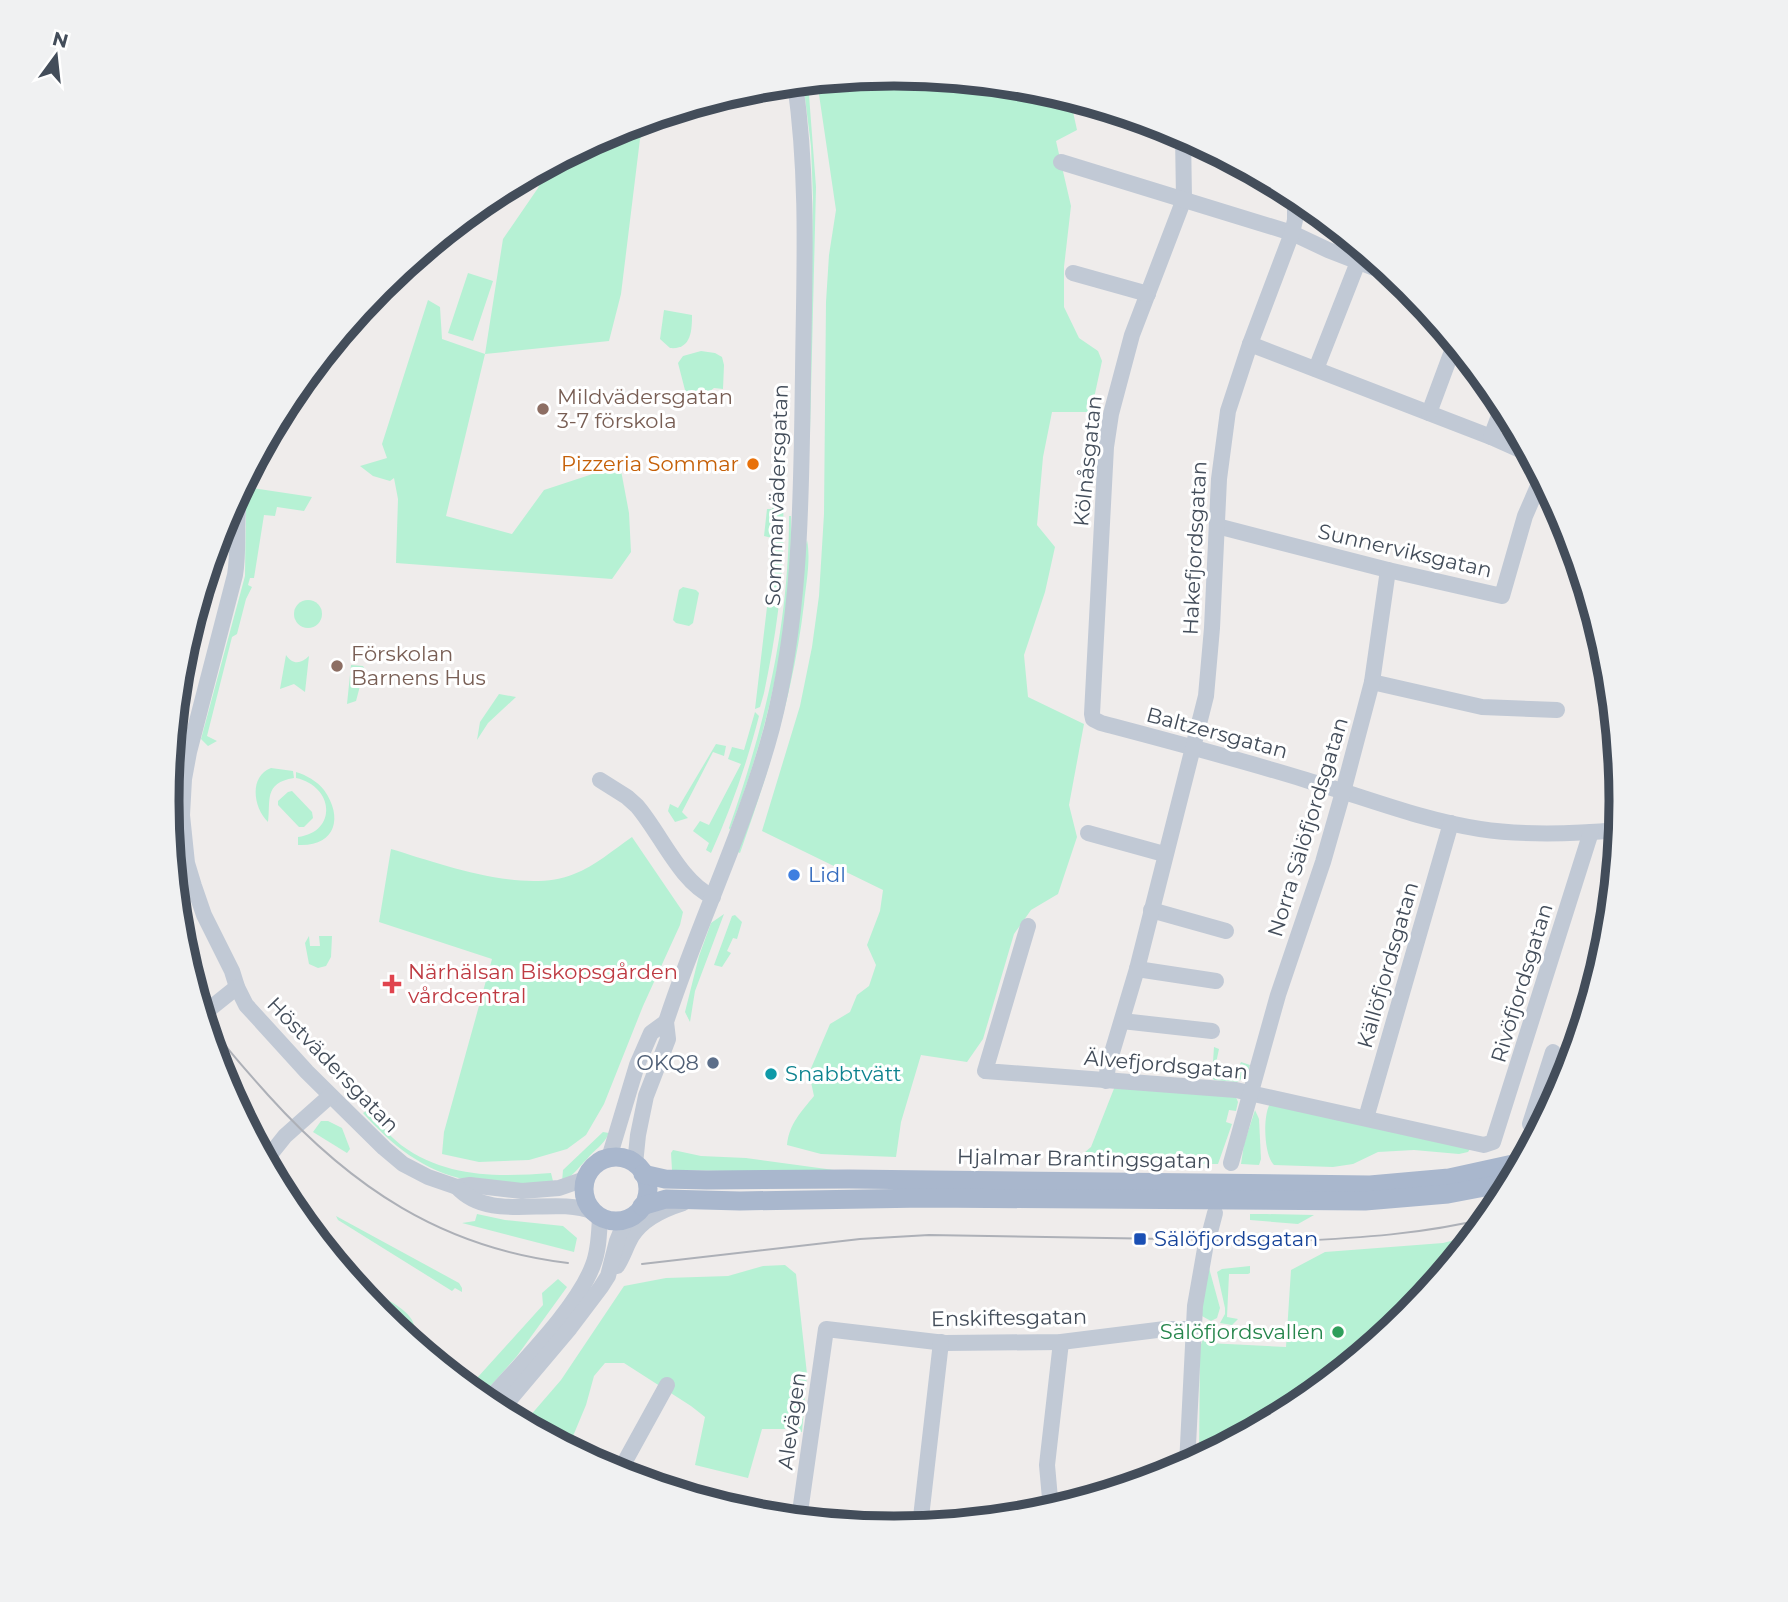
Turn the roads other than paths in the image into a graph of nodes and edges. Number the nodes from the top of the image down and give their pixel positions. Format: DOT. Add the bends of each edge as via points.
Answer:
graph roads {
  1 [pos="796,93"];
  2 [pos="1183,147"];
  3 [pos="1061,162"];
  4 [pos="1184,199"];
  5 [pos="1295,209"];
  6 [pos="1292,233"];
  7 [pos="1358,262"];
  8 [pos="1370,266"];
  9 [pos="1073,273"];
  10 [pos="1148,294"];
  11 [pos="1250,344"];
  12 [pos="1451,353"];
  13 [pos="1316,369"];
  14 [pos="1429,413"];
  15 [pos="1498,419"];
  16 [pos="1491,437"];
  17 [pos="1516,448"];
  18 [pos="1537,489"];
  19 [pos="237,518"];
  20 [pos="1217,526"];
  21 [pos="1388,570"];
  22 [pos="1372,682"];
  23 [pos="1557,710"];
  24 [pos="1093,719"];
  25 [pos="1191,748"];
  26 [pos="600,780"];
  27 [pos="1343,792"];
  28 [pos="1451,823"];
  29 [pos="1608,831"];
  30 [pos="1591,832"];
  31 [pos="1088,833"];
  32 [pos="1164,854"];
  33 [pos="713,897"];
  34 [pos="1151,910"];
  35 [pos="1028,926"];
  36 [pos="1226,931"];
  37 [pos="1137,969"];
  38 [pos="1216,981"];
  39 [pos="237,987"];
  40 [pos="210,1009"];
  41 [pos="1122,1021"];
  42 [pos="666,1022"];
  43 [pos="1212,1031"];
  44 [pos="1553,1052"];
  45 [pos="1106,1080"];
  46 [pos="1513,1081"];
  47 [pos="1541,1090"];
  48 [pos="1251,1093"];
  49 [pos="330,1096"];
  50 [pos="1366,1118"];
  51 [pos="1530,1124"];
  52 [pos="1489,1144"];
  53 [pos="272,1153"];
  54 [pos="609,1158"];
  55 [pos="1231,1163"];
  56 [pos="1509,1165"];
  57 [pos="639,1169"];
  58 [pos="585,1180"];
  59 [pos="1497,1185"];
  60 [pos="457,1187"];
  61 [pos="691,1200"];
  62 [pos="642,1206"];
  63 [pos="1215,1213"];
  64 [pos="597,1215"];
  65 [pos="626,1219"];
  66 [pos="1210,1232"];
  67 [pos="1205,1249"];
  68 [pos="608,1276"];
  69 [pos="826,1329"];
  70 [pos="1193,1329"];
  71 [pos="941,1342"];
  72 [pos="1061,1342"];
  73 [pos="667,1385"];
  74 [pos="494,1394"];
  75 [pos="507,1402"];
  76 [pos="1188,1453"];
  77 [pos="624,1463"];
  78 [pos="1051,1499"];
  79 [pos="800,1510"];
  80 [pos="921,1515"];
  1 -- 33 [label="street, Sommarvädersgatan" via="806,191 796,589 772,728"];
  2 -- 4 [label="street, Kölnåsgatan"];
  3 -- 4 [label="street"];
  4 -- 6 [label="street"];
  4 -- 10 [label="street, Kölnåsgatan"];
  5 -- 6 [label="street, Hakefjordsgatan"];
  6 -- 7 [label="street"];
  6 -- 11 [label="street, Hakefjordsgatan"];
  7 -- 8 [label="street"];
  7 -- 13 [label="street"];
  9 -- 10 [label="street"];
  10 -- 24 [label="street, Kölnåsgatan" via="1125,356 1109,425"];
  11 -- 13 [label="street"];
  11 -- 20 [label="street, Hakefjordsgatan" via="1228,411"];
  12 -- 14 [label="street"];
  13 -- 14 [label="street"];
  14 -- 16 [label="street"];
  15 -- 16 [label="street"];
  16 -- 17 [label="street"];
  18 -- 21 [label="street, Sunnerviksgatan" via="1502,596"];
  19 -- 39 [label="street, Höstvädersgatan" via="235,575 189,752 182,806 190,876"];
  20 -- 21 [label="street, Sunnerviksgatan"];
  20 -- 25 [label="street, Hakefjordsgatan" via="1206,696"];
  21 -- 22 [label="street, Norra Sälöfjordsgatan"];
  22 -- 23 [label="street" via="1482,707"];
  22 -- 27 [label="street, Norra Sälöfjordsgatan"];
  24 -- 25 [label="street, Baltzersgatan"];
  25 -- 27 [label="street, Baltzersgatan"];
  25 -- 32 [label="street, Hakefjordsgatan"];
  26 -- 33 [label="street" via="637,806 688,877"];
  27 -- 28 [label="street, Baltzersgatan"];
  27 -- 48 [label="street, Norra Sälöfjordsgatan"];
  28 -- 30 [label="street, Baltzersgatan" via="1501,832"];
  28 -- 50 [label="street, Källöfjordsgatan"];
  29 -- 30 [label="street, Baltzersgatan"];
  30 -- 46 [label="street, Rivöfjordsgatan"];
  31 -- 32 [label="street"];
  32 -- 34 [label="street, Hakefjordsgatan"];
  33 -- 42 [label="street, Sommarvädersgatan"];
  34 -- 36 [label="street"];
  34 -- 37 [label="street, Hakefjordsgatan"];
  35 -- 45 [label="street, Älvefjordsgatan" via="985,1072"];
  37 -- 38 [label="street"];
  37 -- 41 [label="street, Hakefjordsgatan"];
  39 -- 40 [label="street"];
  39 -- 49 [label="street, Höstvädersgatan" via="246,1005"];
  41 -- 43 [label="street"];
  41 -- 45 [label="street, Hakefjordsgatan"];
  42 -- 54 [label="street, Sommarvädersgatan" via="651,1033 645,1045"];
  42 -- 57 [label="street, Sommarvädersgatan" via="668,1039 646,1096 638,1135"];
  44 -- 47 [label="street"];
  45 -- 48 [label="street, Älvefjordsgatan"];
  46 -- 47 [label="street"];
  46 -- 52 [label="street, Rivöfjordsgatan"];
  47 -- 51 [label="street"];
  48 -- 50 [label="street, Älvefjordsgatan"];
  48 -- 55 [label="street, Norra Sälöfjordsgatan"];
  49 -- 53 [label="street"];
  49 -- 60 [label="street, Höstvädersgatan" via="403,1164"];
  50 -- 52 [label="street, Älvefjordsgatan"];
  54 -- 57 [label="main road, Hjalmar Brantingsgatan" via="625,1159"];
  54 -- 58 [label="main road" via="594,1166"];
  56 -- 57 [label="main road, Hjalmar Brantingsgatan" via="1449,1178 1357,1185 693,1180 665,1179"];
  57 -- 62 [label="main road" via="647,1188"];
  58 -- 60 [label="street, Höstvädersgatan" via="544,1190"];
  58 -- 64 [label="main road" via="585,1200"];
  59 -- 61 [label="main road, Hjalmar Brantingsgatan" via="1365,1201"];
  60 -- 64 [label="street, Höstvädersgatan" via="467,1198 497,1205 571,1206"];
  61 -- 62 [label="main road, Hjalmar Brantingsgatan" via="666,1199"];
  61 -- 68 [label="street" via="667,1208 640,1226"];
  62 -- 65 [label="main road, Hjalmar Brantingsgatan"];
  63 -- 66 [label="street"];
  64 -- 65 [label="main road" via="613,1221"];
  64 -- 74 [label="street" via="596,1259 583,1286"];
  65 -- 68 [label="street"];
  67 -- 70 [label="street"];
  68 -- 75 [label="street"];
  69 -- 71 [label="street, Enskiftesgatan"];
  69 -- 79 [label="street, Alevägen"];
  70 -- 72 [label="street, Enskiftesgatan"];
  70 -- 76 [label="street"];
  71 -- 72 [label="street, Enskiftesgatan"];
  71 -- 80 [label="street"];
  72 -- 78 [label="street" via="1047,1465"];
  73 -- 77 [label="street"];
}
